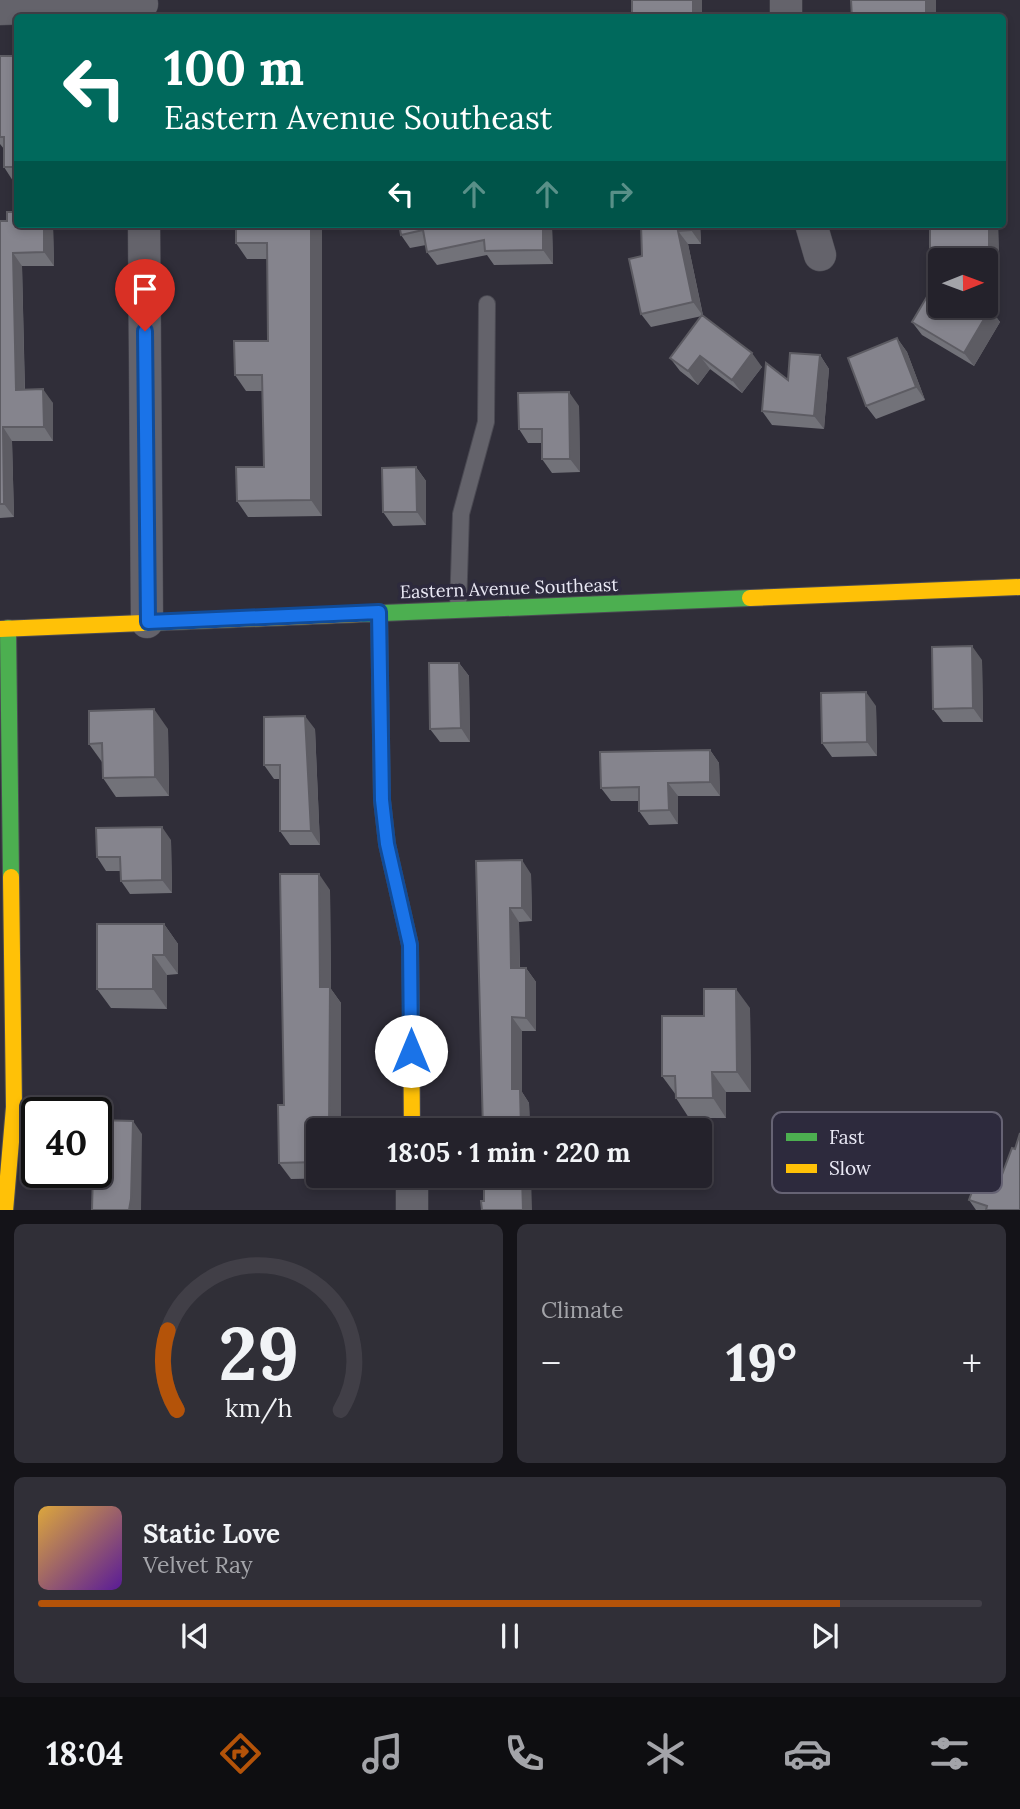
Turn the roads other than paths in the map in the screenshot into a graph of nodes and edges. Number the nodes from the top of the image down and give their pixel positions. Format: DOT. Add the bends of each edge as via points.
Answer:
graph roads {
  1 [pos="143,7"];
  2 [pos="0,9"];
  3 [pos="144,228"];
  4 [pos="812,228"];
  5 [pos="820,255"];
  6 [pos="487,304"];
  7 [pos="1020,587"];
  8 [pos="458,609"];
  9 [pos="379,612"];
  10 [pos="148,622"];
  11 [pos="4,628"];
  12 [pos="412,1118"];
  13 [pos="412,1188"];
  14 [pos="5,1210"];
  15 [pos="412,1210"];
  1 -- 2 [label="street"];
  3 -- 10 [label="street"];
  4 -- 5 [label="street"];
  6 -- 8 [label="lane" via="486,422 461,514"];
  7 -- 8 [label="street, Eastern Avenue Southeast"];
  8 -- 9 [label="street, Eastern Avenue Southeast"];
  9 -- 10 [label="street, Eastern Avenue Southeast"];
  9 -- 12 [label="street" via="382,800 410,945"];
  10 -- 11 [label="street, Eastern Avenue Southeast"];
  11 -- 14 [label="street" via="14,1107"];
  13 -- 15 [label="street"];
}
